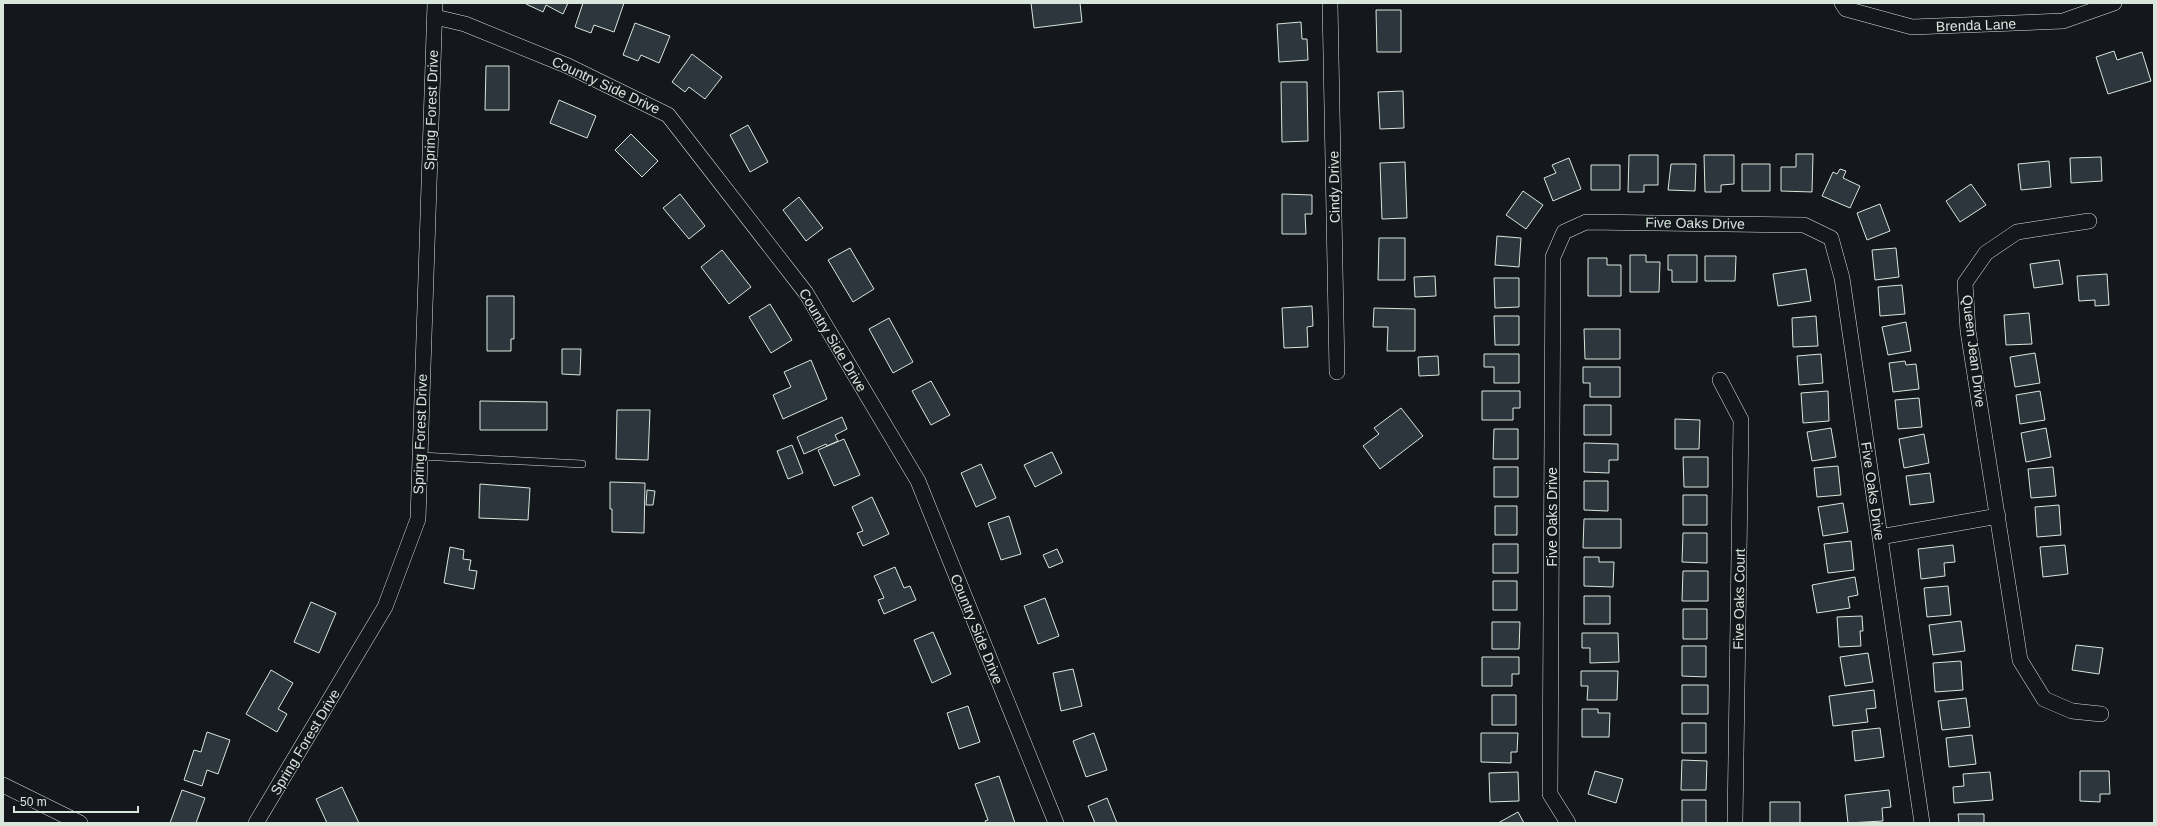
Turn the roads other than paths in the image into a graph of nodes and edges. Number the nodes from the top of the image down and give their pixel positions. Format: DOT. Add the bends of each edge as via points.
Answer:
graph roads {
  1 [pos="1330,3"];
  2 [pos="1842,3"];
  3 [pos="2114,3"];
  4 [pos="435,10"];
  5 [pos="2089,221"];
  6 [pos="1337,372"];
  7 [pos="1720,380"];
  8 [pos="420,456"];
  9 [pos="582,464"];
  10 [pos="1998,516"];
  11 [pos="1880,538"];
  12 [pos="2101,714"];
  13 [pos="3,785"];
  14 [pos="80,823"];
  15 [pos="256,823"];
  16 [pos="1056,823"];
  17 [pos="1568,823"];
  18 [pos="1735,823"];
  19 [pos="1922,823"];
  1 -- 6 [label="street, Cindy Drive"];
  2 -- 3 [label="street, Brenda Lane" via="1846,10 1912,28 2063,21"];
  4 -- 8 [label="street, Spring Forest Drive"];
  4 -- 16 [label="street, Country Side Drive" via="568,66 668,115 806,293 918,481"];
  5 -- 10 [label="street, Queen Jean Drive" via="2017,232 1986,253 1965,283 1968,331"];
  7 -- 18 [label="street, Five Oaks Court" via="1741,420"];
  8 -- 9 [label="lane"];
  8 -- 15 [label="street, Spring Forest Drive" via="418,519 385,607"];
  10 -- 11 [label="street"];
  10 -- 12 [label="street, Queen Jean Drive" via="2020,660 2044,699 2072,711"];
  11 -- 17 [label="street, Five Oaks Drive" via="1842,278 1832,238 1804,225 1586,222 1564,232 1553,258 1550,794"];
  11 -- 19 [label="street, Five Oaks Drive"];
  13 -- 14 [label="street"];
}
